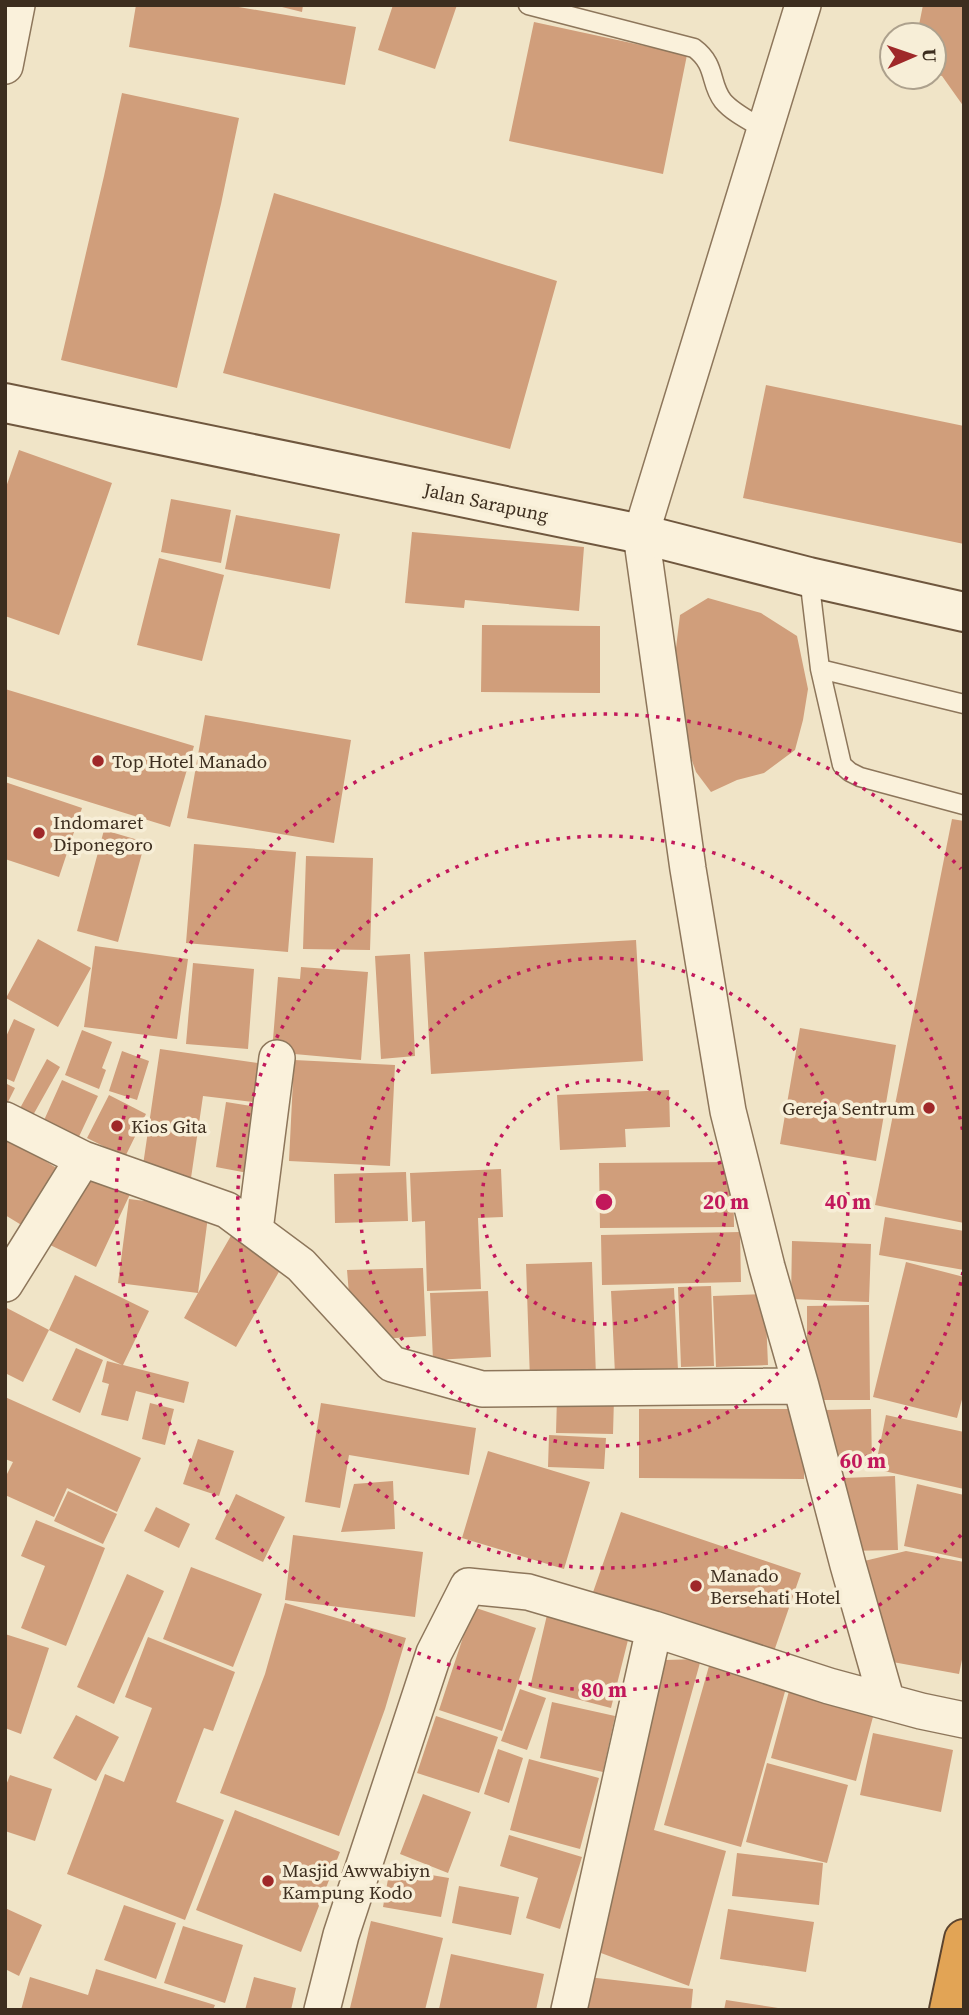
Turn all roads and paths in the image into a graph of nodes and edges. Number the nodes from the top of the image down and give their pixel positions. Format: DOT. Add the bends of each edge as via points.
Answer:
graph roads {
  1 [pos="16,5"];
  2 [pos="527,5"];
  3 [pos="803,5"];
  4 [pos="5,66"];
  5 [pos="765,130"];
  6 [pos="5,403"];
  7 [pos="641,534"];
  8 [pos="809,577"];
  9 [pos="964,612"];
  10 [pos="820,669"];
  11 [pos="964,704"];
  12 [pos="964,805"];
  13 [pos="277,1058"];
  14 [pos="5,1120"];
  15 [pos="83,1159"];
  16 [pos="254,1230"];
  17 [pos="5,1284"];
  18 [pos="801,1386"];
  19 [pos="654,1629"];
  20 [pos="887,1702"];
  21 [pos="964,1720"];
  22 [pos="964,1939"];
  23 [pos="322,2010"];
  24 [pos="569,2010"];
  25 [pos="949,2010"];
  1 -- 4 [label="street"];
  2 -- 5 [label="lane" via="694,48 709,64 723,101"];
  3 -- 5 [label="street"];
  5 -- 7 [label="street"];
  6 -- 7 [label="main road, Jalan Sarapung"];
  7 -- 8 [label="main road, Jalan Sarapung"];
  7 -- 18 [label="street" via="728,1111"];
  8 -- 9 [label="main road, Jalan Sarapung"];
  8 -- 10 [label="lane"];
  10 -- 11 [label="lane"];
  10 -- 12 [label="lane" via="842,765 860,777"];
  13 -- 16 [label="street"];
  14 -- 15 [label="street"];
  15 -- 16 [label="street" via="228,1210"];
  15 -- 17 [label="street"];
  16 -- 18 [label="street" via="301,1265 392,1364 482,1389"];
  18 -- 20 [label="street"];
  19 -- 20 [label="street"];
  19 -- 23 [label="street" via="528,1592 468,1586 434,1653 341,1935"];
  19 -- 24 [label="street"];
  20 -- 21 [label="street"];
  22 -- 25 [label="highway"];
}
